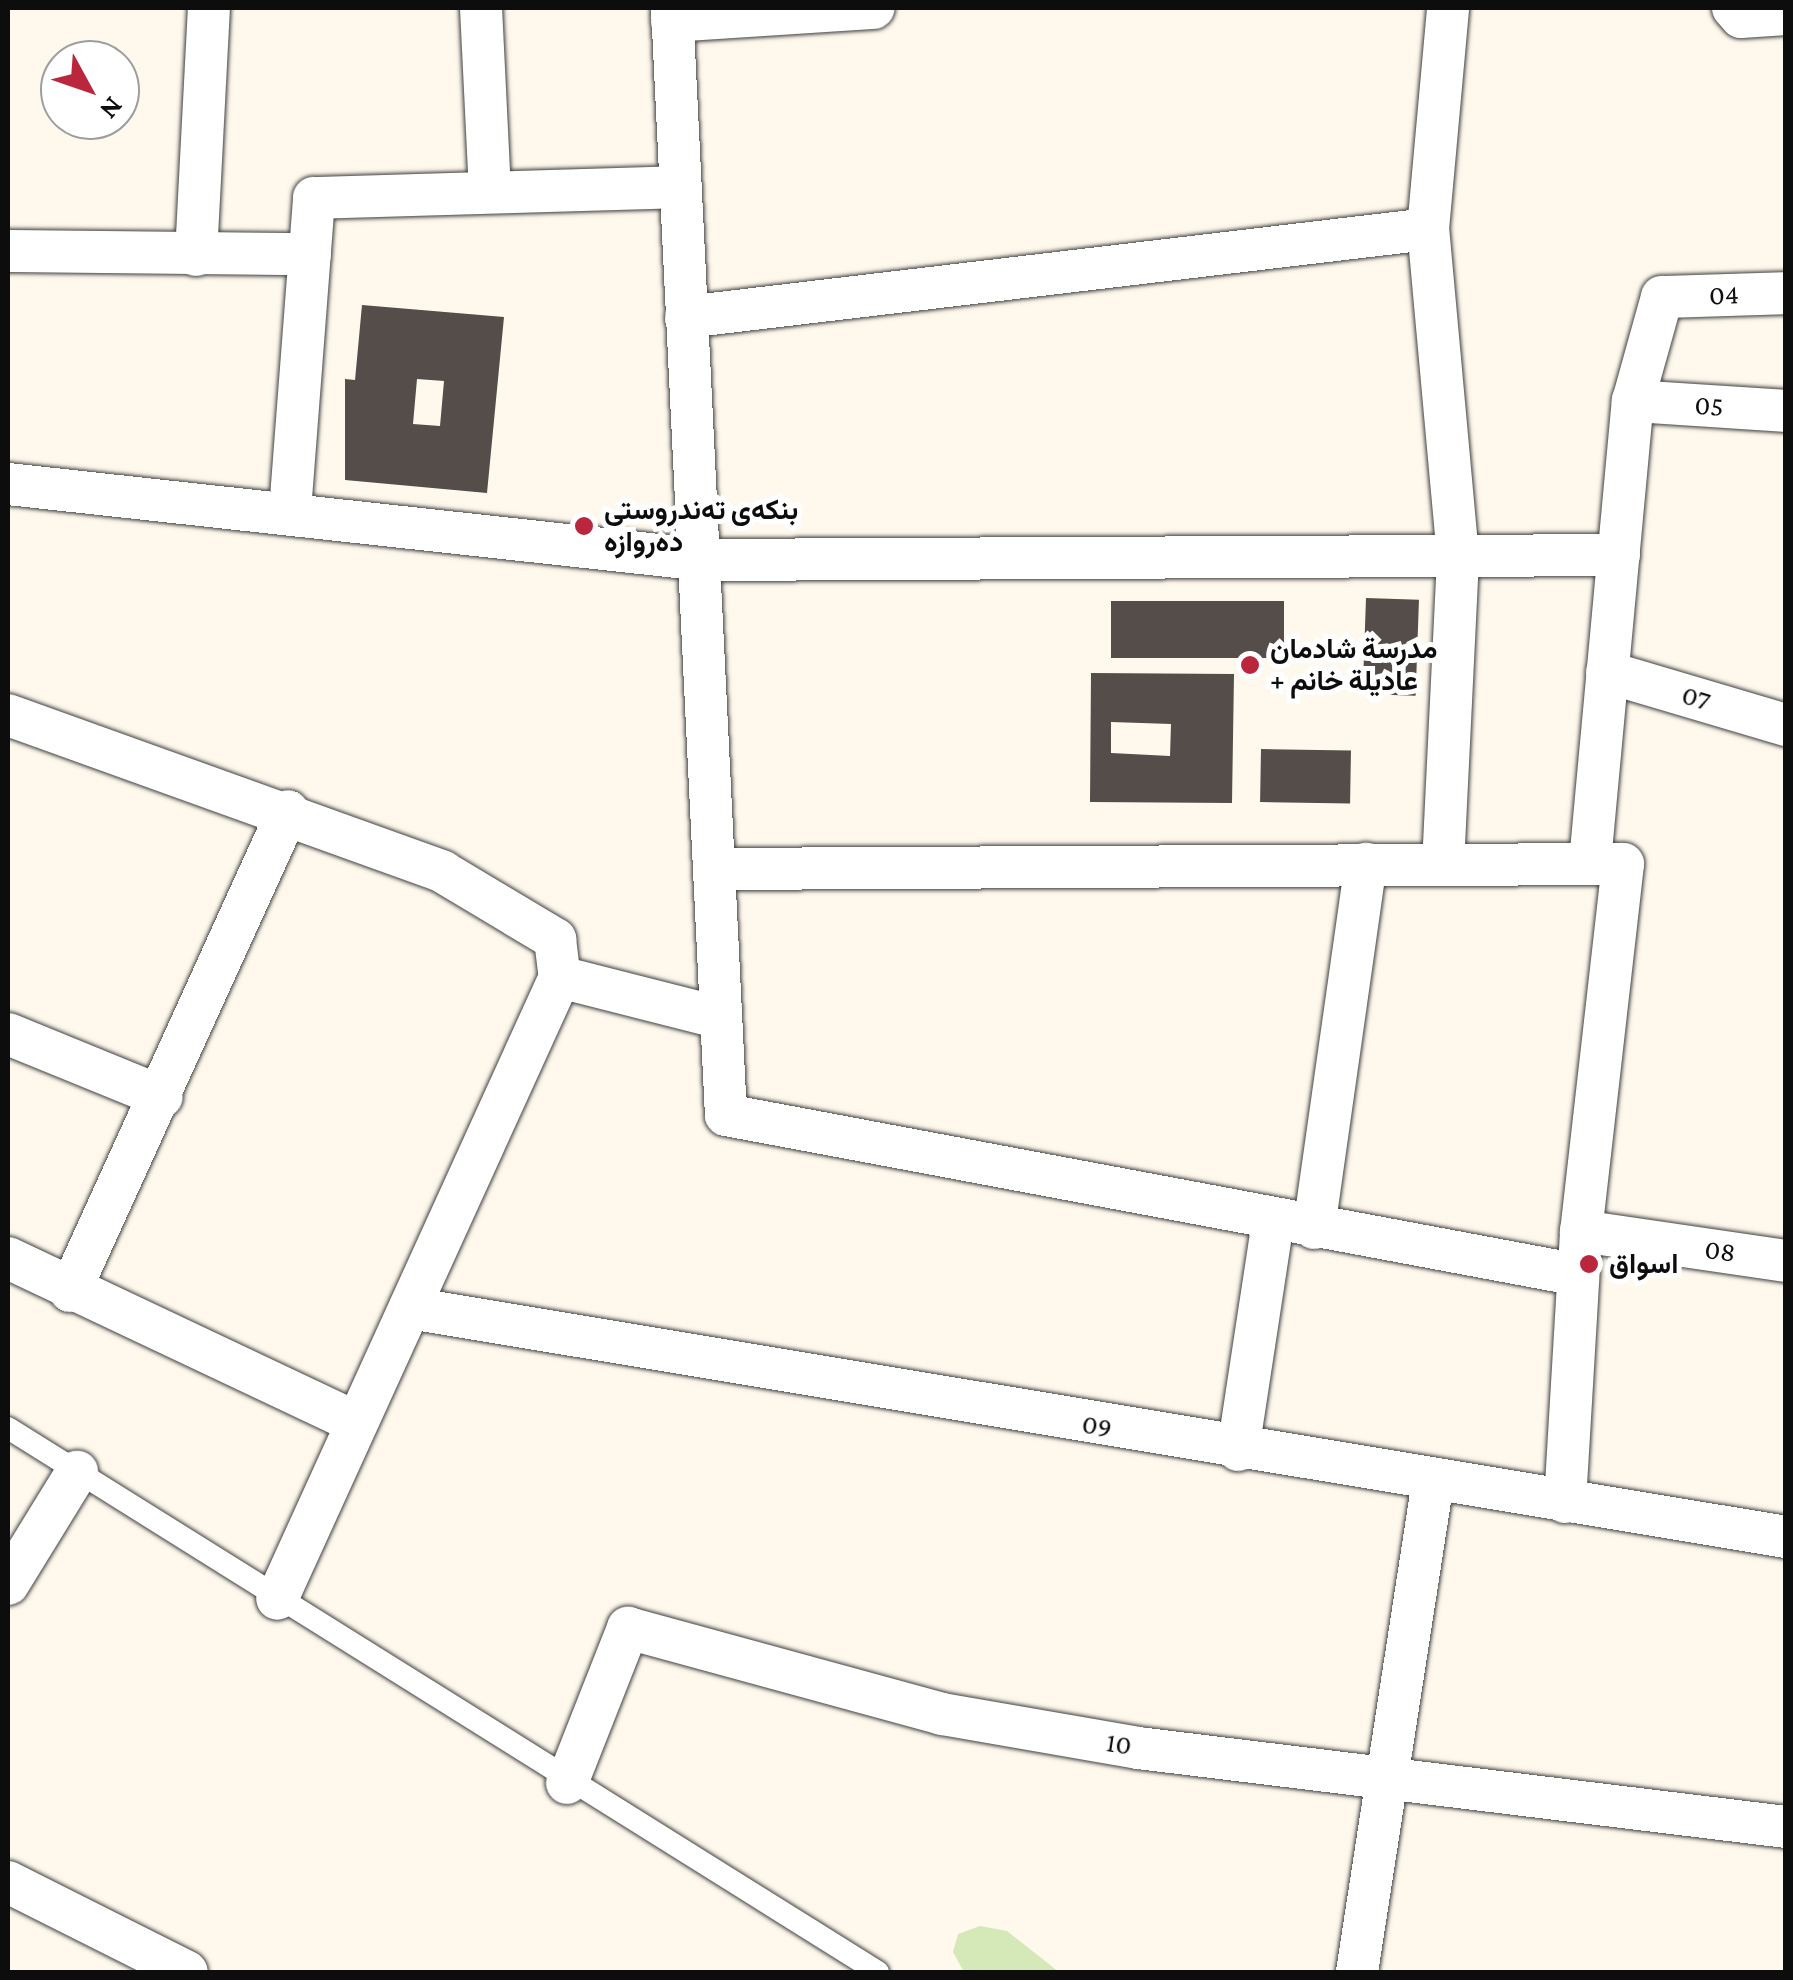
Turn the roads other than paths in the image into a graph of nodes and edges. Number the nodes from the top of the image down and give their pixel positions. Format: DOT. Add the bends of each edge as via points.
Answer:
graph roads {
  1 [pos="209,8"];
  2 [pos="481,8"];
  3 [pos="874,8"];
  4 [pos="1448,8"];
  5 [pos="1737,12"];
  6 [pos="672,14"];
  7 [pos="1786,14"];
  8 [pos="680,187"];
  9 [pos="490,192"];
  10 [pos="1428,229"];
  11 [pos="8,250"];
  12 [pos="310,254"];
  13 [pos="196,255"];
  14 [pos="1786,293"];
  15 [pos="686,316"];
  16 [pos="1634,401"];
  17 [pos="1786,411"];
  18 [pos="8,484"];
  19 [pos="290,512"];
  20 [pos="1618,556"];
  21 [pos="1458,557"];
  22 [pos="704,560"];
  23 [pos="1607,672"];
  24 [pos="8,715"];
  25 [pos="1786,725"];
  26 [pos="288,811"];
  27 [pos="1590,862"];
  28 [pos="1366,864"];
  29 [pos="1443,865"];
  30 [pos="714,869"];
  31 [pos="560,976"];
  32 [pos="721,1018"];
  33 [pos="8,1034"];
  34 [pos="162,1098"];
  35 [pos="1293,1224"];
  36 [pos="1580,1230"];
  37 [pos="8,1258"];
  38 [pos="1786,1261"];
  39 [pos="1574,1274"];
  40 [pos="70,1290"];
  41 [pos="410,1308"];
  42 [pos="355,1422"];
  43 [pos="8,1428"];
  44 [pos="1238,1450"];
  45 [pos="77,1472"];
  46 [pos="1433,1481"];
  47 [pos="1566,1502"];
  48 [pos="1786,1537"];
  49 [pos="8,1584"];
  50 [pos="277,1599"];
  51 [pos="1388,1772"];
  52 [pos="567,1783"];
  53 [pos="1786,1827"];
  54 [pos="8,1882"];
  55 [pos="188,1972"];
  56 [pos="878,1972"];
  57 [pos="1358,1972"];
  1 -- 13 [label="street"];
  2 -- 9 [label="street"];
  3 -- 6 [label="street"];
  4 -- 10 [label="street"];
  5 -- 7 [label="street"];
  6 -- 8 [label="street"];
  8 -- 9 [label="street"];
  8 -- 15 [label="street"];
  9 -- 12 [label="street" via="314,198"];
  10 -- 15 [label="street"];
  10 -- 21 [label="street"];
  11 -- 13 [label="street"];
  12 -- 13 [label="street"];
  12 -- 19 [label="street"];
  14 -- 16 [label="street, 04" via="1662,297"];
  15 -- 22 [label="street"];
  16 -- 17 [label="street, 05"];
  16 -- 20 [label="street"];
  18 -- 19 [label="street"];
  19 -- 22 [label="street"];
  20 -- 21 [label="street"];
  20 -- 23 [label="street"];
  21 -- 22 [label="street"];
  21 -- 29 [label="street"];
  22 -- 30 [label="street"];
  23 -- 25 [label="street, 07"];
  23 -- 27 [label="street"];
  24 -- 26 [label="street"];
  26 -- 31 [label="street" via="488,892 555,939"];
  26 -- 34 [label="street"];
  27 -- 29 [label="street"];
  27 -- 36 [label="street" via="1623,864"];
  28 -- 29 [label="street"];
  28 -- 30 [label="street"];
  28 -- 35 [label="street"];
  30 -- 32 [label="street"];
  31 -- 32 [label="street"];
  31 -- 41 [label="street"];
  32 -- 35 [label="street" via="726,1115"];
  33 -- 34 [label="street"];
  34 -- 40 [label="street"];
  35 -- 39 [label="street"];
  35 -- 44 [label="street"];
  36 -- 38 [label="street, 08"];
  36 -- 39 [label="street"];
  37 -- 40 [label="street"];
  39 -- 47 [label="street"];
  40 -- 42 [label="street"];
  41 -- 42 [label="street"];
  41 -- 44 [label="street, 09"];
  42 -- 50 [label="street"];
  43 -- 45 [label="lane"];
  44 -- 46 [label="street, 09"];
  45 -- 49 [label="street"];
  45 -- 50 [label="lane"];
  46 -- 47 [label="street, 09"];
  46 -- 51 [label="street"];
  47 -- 48 [label="street, 09"];
  50 -- 52 [label="lane"];
  51 -- 52 [label="street, 10" via="1138,1748 942,1714 628,1628"];
  51 -- 53 [label="street, 10"];
  51 -- 57 [label="street"];
  52 -- 56 [label="lane"];
  54 -- 55 [label="street"];
}
